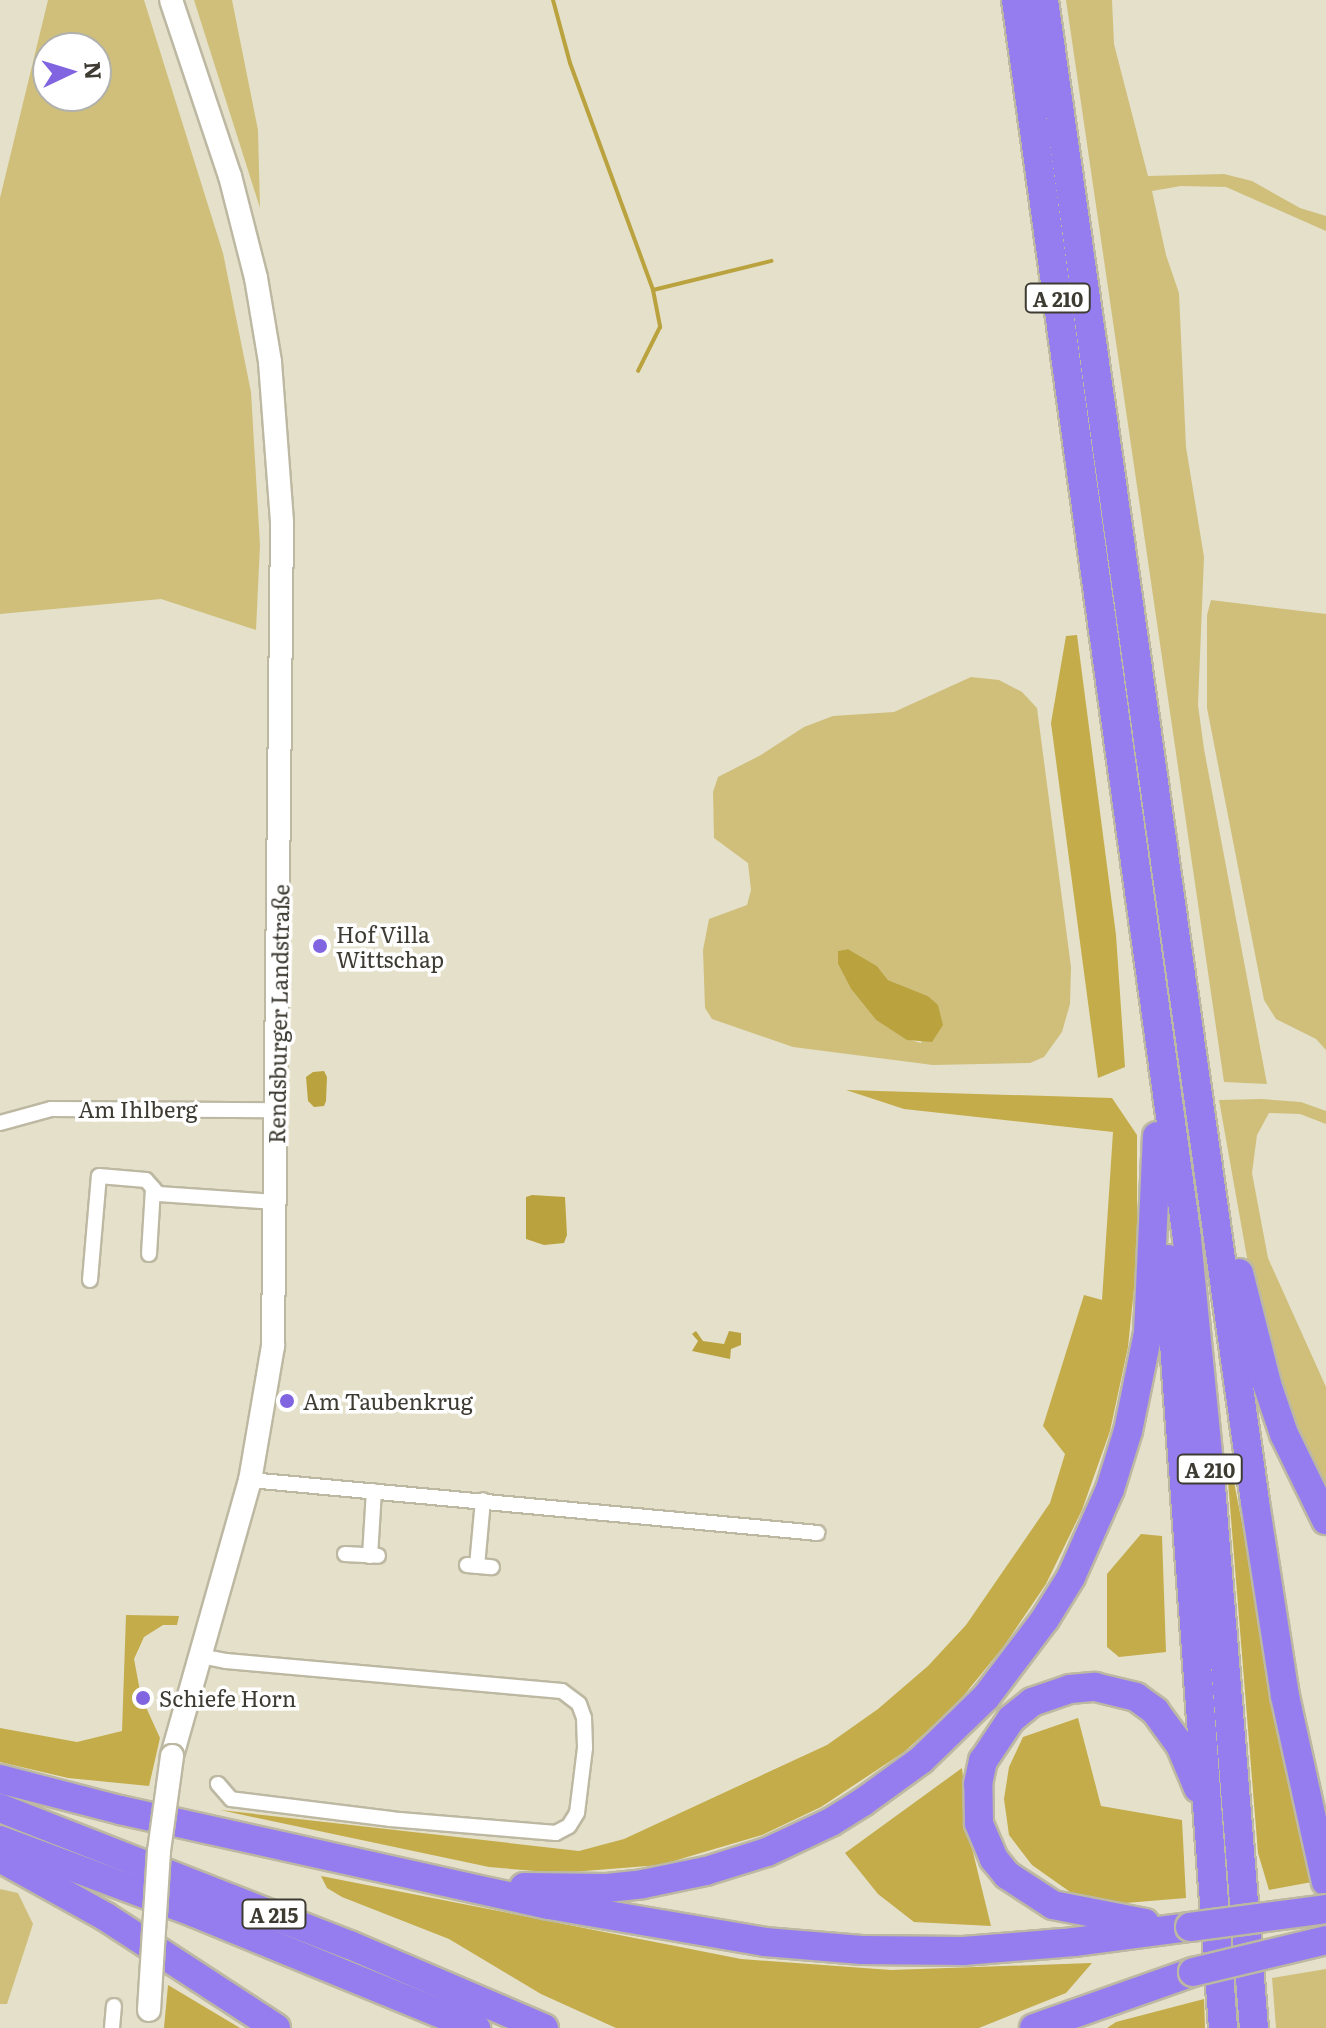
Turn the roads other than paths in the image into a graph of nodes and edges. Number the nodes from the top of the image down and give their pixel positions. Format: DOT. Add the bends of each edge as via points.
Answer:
graph roads {
  1 [pos="171,0"];
  2 [pos="1016,0"];
  3 [pos="1044,0"];
  4 [pos="1143,912"];
  5 [pos="1195,1073"];
  6 [pos="278,1117"];
  7 [pos="0,1123"];
  8 [pos="1157,1136"];
  9 [pos="153,1188"];
  10 [pos="276,1202"];
  11 [pos="149,1254"];
  12 [pos="90,1280"];
  13 [pos="250,1480"];
  14 [pos="374,1491"];
  15 [pos="483,1500"];
  16 [pos="1326,1520"];
  17 [pos="818,1533"];
  18 [pos="345,1554"];
  19 [pos="479,1566"];
  20 [pos="200,1656"];
  21 [pos="0,1779"];
  22 [pos="218,1784"];
  23 [pos="0,1808"];
  24 [pos="1208,1827"];
  25 [pos="0,1840"];
  26 [pos="0,1858"];
  27 [pos="1326,1882"];
  28 [pos="464,1886"];
  29 [pos="1326,1909"];
  30 [pos="1190,1927"];
  31 [pos="1326,1940"];
  32 [pos="1143,1989"];
  33 [pos="114,2006"];
  34 [pos="148,2019"];
  35 [pos="1223,2025"];
  36 [pos="112,2028"];
  37 [pos="276,2028"];
  38 [pos="476,2028"];
  39 [pos="544,2028"];
  40 [pos="1034,2028"];
  41 [pos="1073,2028"];
  42 [pos="1254,2028"];
  1 -- 6 [label="street, Rendsburger Landstraße" via="236,201 264,321 276,420 282,523"];
  2 -- 4 [label="highway, A 210"];
  3 -- 5 [label="highway, A 210"];
  4 -- 8 [label="highway"];
  4 -- 42 [label="highway, A 210" via="1172,1113 1210,1473"];
  5 -- 16 [label="highway" via="1267,1384 1284,1434"];
  5 -- 27 [label="highway, A 210" via="1284,1686"];
  6 -- 7 [label="street, Am Ihlberg" via="51,1109"];
  6 -- 10 [label="street, Rendsburger Landstraße"];
  8 -- 24 [label="highway"];
  8 -- 28 [label="highway" via="1148,1333 1128,1431 1110,1489 1071,1577 986,1697 921,1760 863,1802 792,1841 734,1864 607,1888"];
  9 -- 10 [label="street" via="158,1194"];
  9 -- 11 [label="street"];
  9 -- 12 [label="street" via="146,1180 99,1176"];
  10 -- 13 [label="street, Rendsburger Landstraße" via="273,1346"];
  13 -- 14 [label="street"];
  13 -- 20 [label="street, Rendsburger Landstraße"];
  14 -- 15 [label="street"];
  14 -- 18 [label="street" via="374,1556"];
  15 -- 17 [label="street"];
  15 -- 19 [label="street"];
  20 -- 22 [label="street" via="562,1691 579,1704 584,1718 577,1813 569,1826 548,1835 231,1799"];
  20 -- 34 [label="street, Rendsburger Landstraße, bridge" via="172,1756 159,1851"];
  21 -- 28 [label="highway"];
  23 -- 39 [label="highway, A 215" via="320,1933"];
  24 -- 30 [label="highway" via="1191,1767 1168,1726 1136,1697 1118,1690 1070,1689 1032,1702 1011,1719 983,1761 977,1803 985,1840 994,1859 1021,1887 1074,1912"];
  24 -- 35 [label="highway"];
  25 -- 38 [label="highway, A 215"];
  26 -- 37 [label="highway" via="106,1917"];
  28 -- 30 [label="highway" via="661,1926 850,1950 1002,1949"];
  29 -- 30 [label="highway, bridge"];
  31 -- 32 [label="highway, bridge"];
  32 -- 40 [label="highway"];
  32 -- 41 [label="highway"];
  33 -- 36 [label="street"];
}
